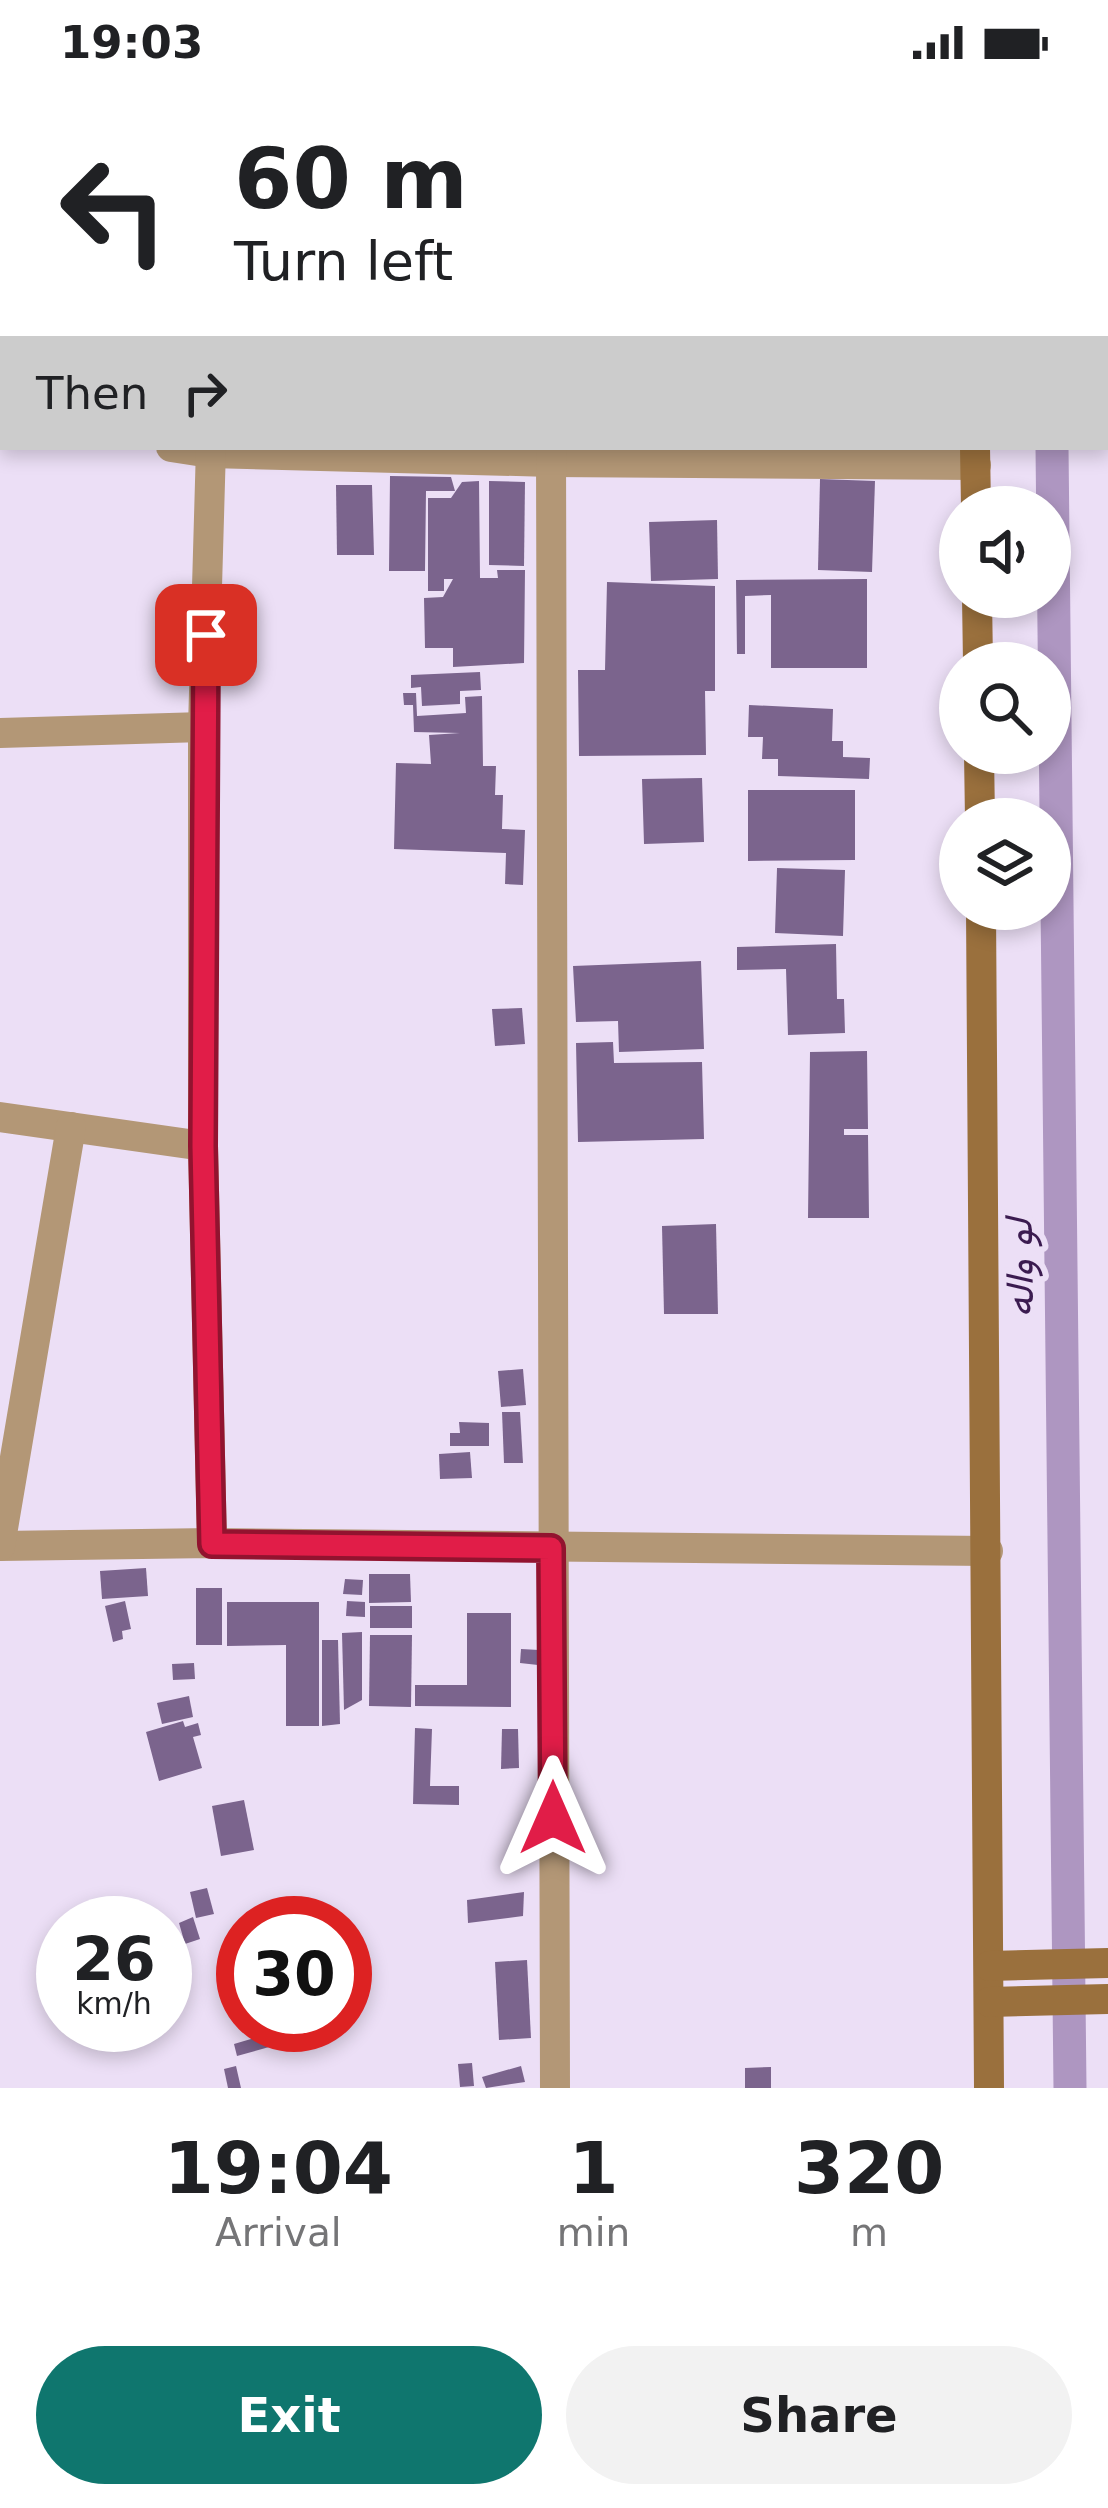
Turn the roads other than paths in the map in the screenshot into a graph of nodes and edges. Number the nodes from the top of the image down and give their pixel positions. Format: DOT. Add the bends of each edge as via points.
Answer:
graph roads {
  1 [pos="210,450"];
  2 [pos="551,455"];
  3 [pos="976,456"];
  4 [pos="203,727"];
  5 [pos="0,733"];
  6 [pos="981,930"];
  7 [pos="0,1118"];
  8 [pos="71,1127"];
  9 [pos="203,1146"];
  10 [pos="212,1544"];
  11 [pos="0,1546"];
  12 [pos="551,1548"];
  13 [pos="988,1551"];
  14 [pos="1108,1963"];
  15 [pos="989,1966"];
  16 [pos="1108,1999"];
  17 [pos="989,2002"];
  18 [pos="555,2088"];
  19 [pos="989,2088"];
  1 -- 2 [label="street"];
  1 -- 4 [label="street"];
  2 -- 3 [label="street"];
  2 -- 12 [label="street"];
  4 -- 5 [label="street"];
  4 -- 9 [label="street"];
  6 -- 13 [label="street"];
  7 -- 8 [label="street"];
  8 -- 9 [label="street"];
  8 -- 11 [label="street"];
  9 -- 10 [label="street"];
  10 -- 11 [label="street"];
  10 -- 12 [label="street"];
  12 -- 13 [label="street"];
  12 -- 18 [label="street"];
  13 -- 15 [label="street"];
  14 -- 15 [label="street"];
  15 -- 17 [label="street"];
  16 -- 17 [label="street"];
  17 -- 19 [label="street"];
}
